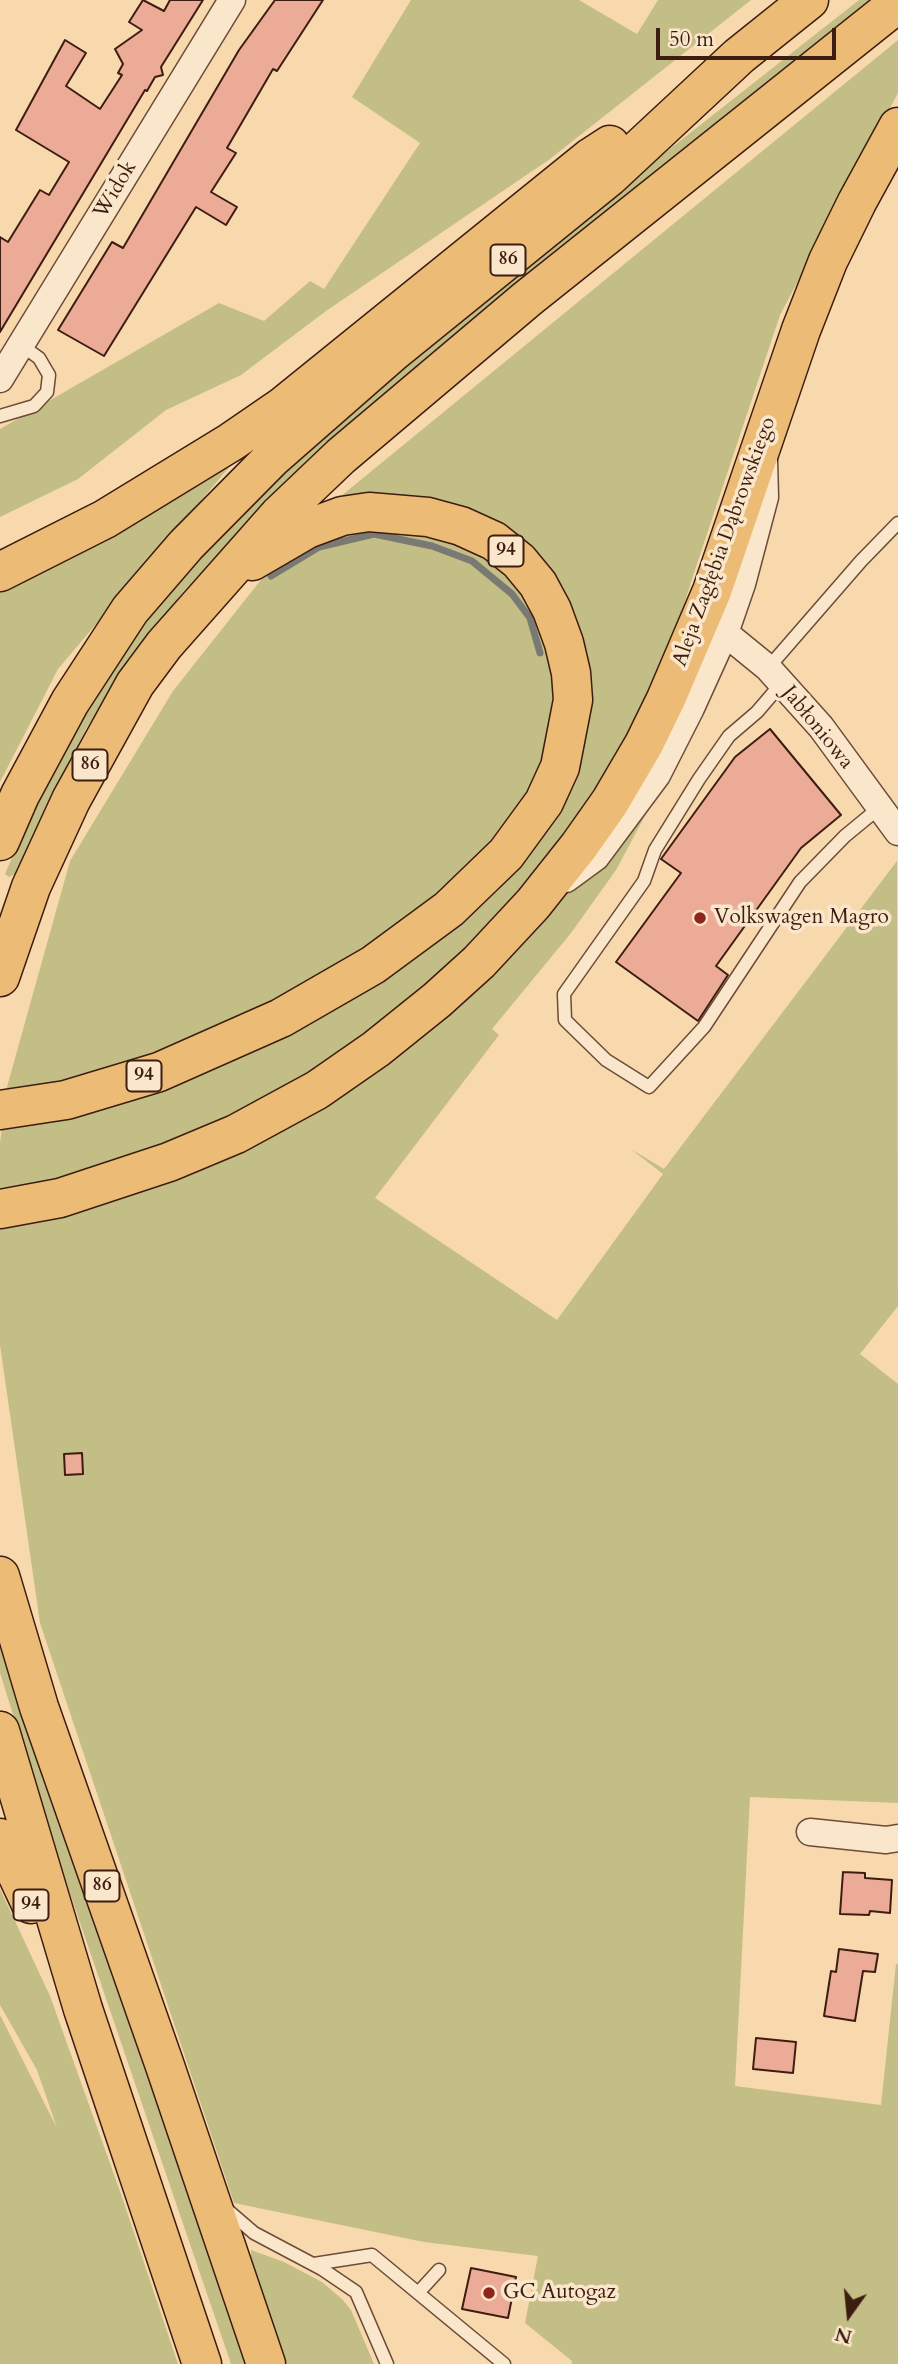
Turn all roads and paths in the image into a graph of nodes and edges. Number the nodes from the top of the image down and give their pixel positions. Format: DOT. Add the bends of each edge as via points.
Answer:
graph roads {
  1 [pos="232,0"];
  2 [pos="810,0"];
  3 [pos="898,3"];
  4 [pos="738,56"];
  5 [pos="898,127"];
  6 [pos="21,345"];
  7 [pos="0,379"];
  8 [pos="0,416"];
  9 [pos="763,437"];
  10 [pos="898,523"];
  11 [pos="0,572"];
  12 [pos="223,578"];
  13 [pos="725,633"];
  14 [pos="774,676"];
  15 [pos="879,808"];
  16 [pos="898,832"];
  17 [pos="0,841"];
  18 [pos="533,904"];
  19 [pos="0,977"];
  20 [pos="0,1110"];
  21 [pos="0,1209"];
  22 [pos="0,1576"];
  23 [pos="0,1731"];
  24 [pos="810,1832"];
  25 [pos="0,1838"];
  26 [pos="898,1838"];
  27 [pos="83,2009"];
  28 [pos="207,2193"];
  29 [pos="314,2264"];
  30 [pos="439,2270"];
  31 [pos="418,2292"];
  32 [pos="202,2364"];
  33 [pos="266,2364"];
  34 [pos="387,2364"];
  35 [pos="504,2364"];
  1 -- 6 [label="street, Widok"];
  2 -- 4 [label="main road, 86"];
  3 -- 12 [label="main road, 86" via="548,282 341,456 279,515"];
  4 -- 11 [label="main road" via="590,158 282,407 105,519"];
  4 -- 17 [label="main road, 86" via="609,177 393,352 272,458 186,545 130,610 70,702"];
  5 -- 9 [label="main road, Aleja Zagłębia Dąbrowskiego" via="828,261"];
  6 -- 7 [label="street, Widok"];
  6 -- 8 [label="lane" via="39,358 49,375 47,392 34,406"];
  9 -- 13 [label="street" via="765,497"];
  9 -- 18 [label="main road, Aleja Zagłębia Dąbrowskiego" via="712,591 655,721 610,802"];
  10 -- 14 [label="lane" via="861,561"];
  12 -- 19 [label="main road, 86" via="157,654 110,726 31,887"];
  12 -- 20 [label="main road, 94" via="307,529 369,512 428,517 494,541 538,584 564,643 573,700 560,767 544,802 506,854 449,909 373,965 281,1018 159,1072 66,1100"];
  13 -- 14 [label="street, Jabłoniowa"];
  13 -- 18 [label="street" via="657,775 596,857"];
  14 -- 15 [label="street, Jabłoniowa" via="821,727"];
  14 -- 15 [label="lane" via="757,712 729,736 699,779 655,850 644,881 564,994 565,1020 606,1060 649,1087 704,1027 800,882"];
  15 -- 16 [label="street, Jabłoniowa"];
  18 -- 21 [label="main road, Aleja Zagłębia Dąbrowskiego" via="437,1000 317,1090 236,1134 169,1162 60,1199"];
  22 -- 28 [label="main road, 86" via="39,1707"];
  23 -- 27 [label="main road"];
  24 -- 26 [label="street"];
  25 -- 27 [label="main road, 94"];
  27 -- 32 [label="main road"];
  28 -- 29 [label="lane" via="254,2233"];
  28 -- 33 [label="main road, 86"];
  29 -- 31 [label="lane" via="372,2255"];
  29 -- 34 [label="lane" via="356,2292"];
  30 -- 31 [label="lane"];
  31 -- 35 [label="lane"];
}
